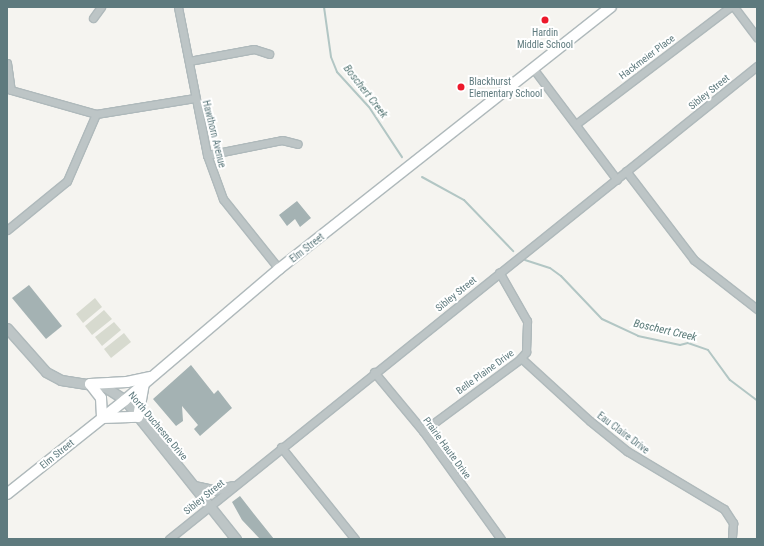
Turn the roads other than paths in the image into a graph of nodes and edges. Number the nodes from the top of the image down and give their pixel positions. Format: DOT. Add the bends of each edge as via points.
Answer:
graph roads {
  1 [pos="101,7"];
  2 [pos="178,7"];
  3 [pos="611,7"];
  4 [pos="730,7"];
  5 [pos="734,7"];
  6 [pos="93,18"];
  7 [pos="757,37"];
  8 [pos="270,54"];
  9 [pos="189,61"];
  10 [pos="7,63"];
  11 [pos="757,66"];
  12 [pos="532,67"];
  13 [pos="9,92"];
  14 [pos="195,98"];
  15 [pos="96,114"];
  16 [pos="576,124"];
  17 [pos="298,144"];
  18 [pos="207,155"];
  19 [pos="626,171"];
  20 [pos="617,180"];
  21 [pos="7,230"];
  22 [pos="279,269"];
  23 [pos="499,272"];
  24 [pos="757,309"];
  25 [pos="7,328"];
  26 [pos="521,358"];
  27 [pos="374,372"];
  28 [pos="152,377"];
  29 [pos="90,384"];
  30 [pos="144,384"];
  31 [pos="125,400"];
  32 [pos="138,417"];
  33 [pos="102,418"];
  34 [pos="423,431"];
  35 [pos="281,447"];
  36 [pos="194,486"];
  37 [pos="233,486"];
  38 [pos="7,494"];
  39 [pos="210,505"];
  40 [pos="169,539"];
  41 [pos="236,539"];
  42 [pos="355,539"];
  43 [pos="501,539"];
  44 [pos="732,539"];
  1 -- 6 [label="street"];
  2 -- 9 [label="street, Hawthorn Avenue"];
  3 -- 12 [label="main road, Elm Street"];
  4 -- 16 [label="street, Hackmeier Place"];
  5 -- 7 [label="street"];
  8 -- 9 [label="street" via="254,49"];
  9 -- 14 [label="street, Hawthorn Avenue"];
  10 -- 13 [label="street"];
  11 -- 19 [label="street, Sibley Street"];
  12 -- 16 [label="street"];
  12 -- 22 [label="main road, Elm Street"];
  13 -- 15 [label="street"];
  14 -- 15 [label="street"];
  14 -- 18 [label="street, Hawthorn Avenue"];
  15 -- 21 [label="street" via="67,180"];
  16 -- 20 [label="street"];
  17 -- 18 [label="street" via="282,140"];
  18 -- 22 [label="street, Hawthorn Avenue" via="223,199"];
  19 -- 20 [label="street, Sibley Street"];
  19 -- 24 [label="street" via="694,260"];
  20 -- 23 [label="street, Sibley Street"];
  22 -- 28 [label="main road, Elm Street"];
  23 -- 26 [label="street, Belle Plaine Drive" via="527,321 528,340"];
  23 -- 27 [label="street, Sibley Street"];
  25 -- 29 [label="street, North Duchesne Drive" via="46,372 61,380"];
  26 -- 34 [label="street, Belle Plaine Drive"];
  26 -- 44 [label="street, Eau Claire Drive" via="627,451 724,509 733,524"];
  27 -- 34 [label="street, Prairie Haute Drive"];
  27 -- 35 [label="street, Sibley Street"];
  28 -- 29 [label="main road" via="126,382"];
  28 -- 30 [label="main road, Elm Street"];
  29 -- 31 [label="street, North Duchesne Drive" via="105,388"];
  29 -- 33 [label="main road" via="102,398"];
  30 -- 31 [label="main road, Elm Street"];
  30 -- 32 [label="main road"];
  31 -- 32 [label="street, North Duchesne Drive"];
  31 -- 33 [label="main road, Elm Street"];
  32 -- 33 [label="main road"];
  32 -- 36 [label="street, North Duchesne Drive"];
  33 -- 38 [label="main road, Elm Street"];
  34 -- 43 [label="street, Prairie Haute Drive"];
  35 -- 37 [label="street, Sibley Street"];
  35 -- 42 [label="street"];
  36 -- 37 [label="street" via="213,490"];
  36 -- 39 [label="street, North Duchesne Drive"];
  37 -- 39 [label="street, Sibley Street"];
  39 -- 40 [label="street, Sibley Street"];
  39 -- 41 [label="street, North Duchesne Drive"];
}
